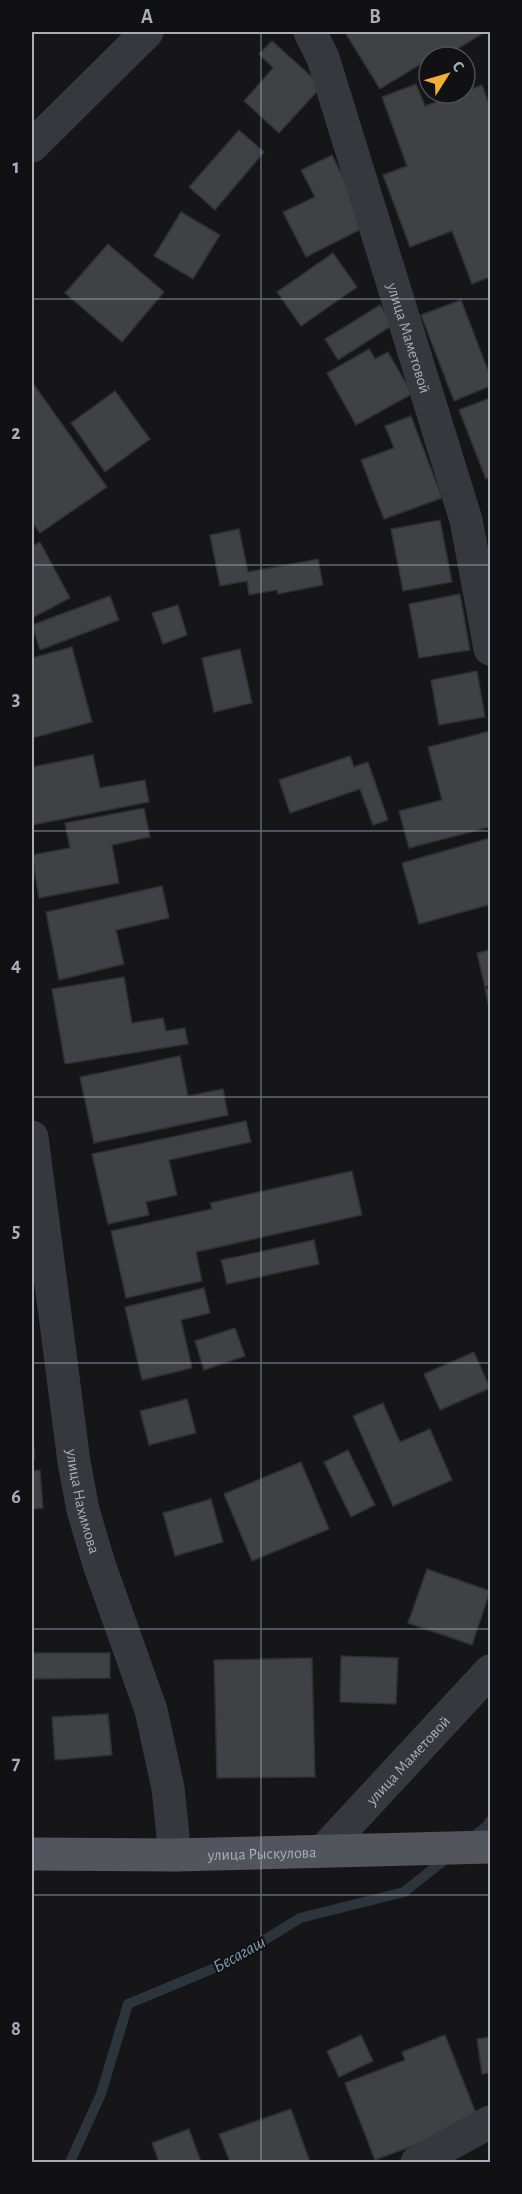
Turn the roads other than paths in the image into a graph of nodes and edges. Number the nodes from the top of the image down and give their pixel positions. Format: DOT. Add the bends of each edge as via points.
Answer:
graph roads {
  1 [pos="147,32"];
  2 [pos="310,32"];
  3 [pos="32,146"];
  4 [pos="490,649"];
  5 [pos="32,1137"];
  6 [pos="490,1671"];
  7 [pos="490,1846"];
  8 [pos="324,1850"];
  9 [pos="32,1854"];
  10 [pos="175,1855"];
  11 [pos="490,2122"];
  12 [pos="417,2163"];
  1 -- 3 [label="street"];
  2 -- 4 [label="street, улица Маметовой" via="323,58 466,520"];
  5 -- 10 [label="street, улица Нахимова" via="83,1510 151,1710 168,1788"];
  6 -- 8 [label="street, улица Маметовой"];
  7 -- 8 [label="main road, улица Рыскулова"];
  8 -- 10 [label="main road, улица Рыскулова"];
  9 -- 10 [label="main road, улица Рыскулова"];
  11 -- 12 [label="street"];
}
